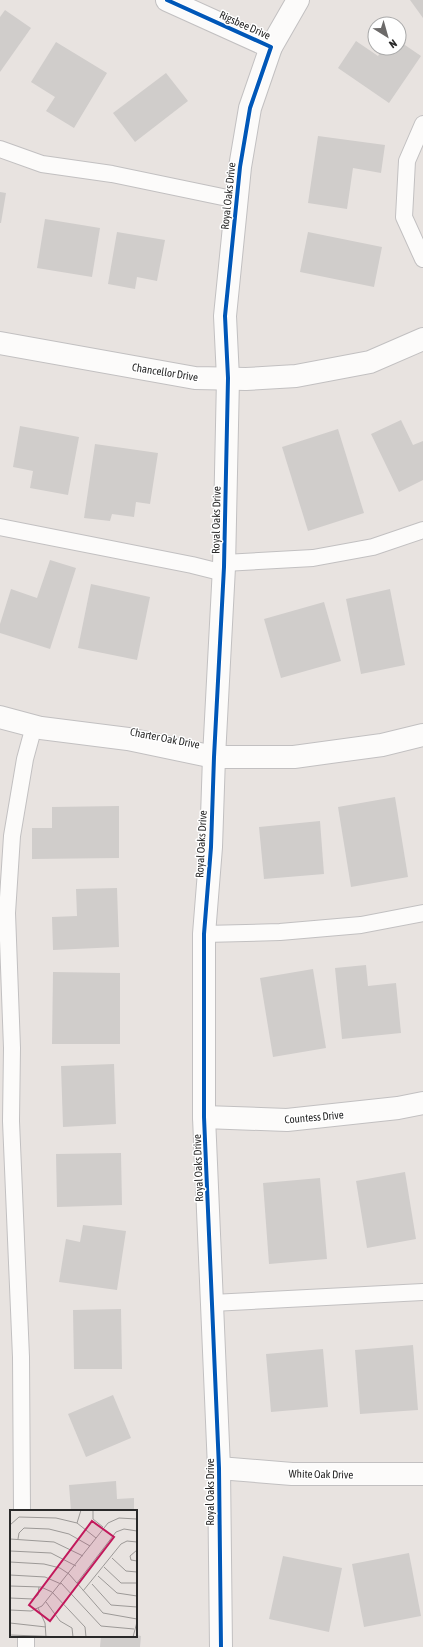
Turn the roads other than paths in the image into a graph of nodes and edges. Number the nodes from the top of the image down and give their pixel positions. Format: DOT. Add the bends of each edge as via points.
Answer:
graph roads {
  1 [pos="167,0"];
  2 [pos="298,0"];
  3 [pos="271,47"];
  4 [pos="423,124"];
  5 [pos="0,149"];
  6 [pos="237,200"];
  7 [pos="423,259"];
  8 [pos="423,339"];
  9 [pos="0,343"];
  10 [pos="228,378"];
  11 [pos="0,527"];
  12 [pos="423,530"];
  13 [pos="224,568"];
  14 [pos="0,717"];
  15 [pos="34,726"];
  16 [pos="423,735"];
  17 [pos="214,757"];
  18 [pos="423,913"];
  19 [pos="204,934"];
  20 [pos="423,1103"];
  21 [pos="204,1117"];
  22 [pos="423,1292"];
  23 [pos="212,1303"];
  24 [pos="220,1468"];
  25 [pos="423,1474"];
  26 [pos="22,1510"];
  27 [pos="221,1647"];
  1 -- 3 [label="street, Rigsbee Drive"];
  2 -- 3 [label="street, Royal Oaks Drive"];
  3 -- 6 [label="street, Royal Oaks Drive" via="250,108"];
  4 -- 7 [label="lane" via="407,161 404,217"];
  5 -- 6 [label="lane" via="42,164 112,174"];
  6 -- 10 [label="street, Royal Oaks Drive" via="225,316"];
  8 -- 10 [label="street, Chancellor Drive" via="370,362 296,376"];
  9 -- 10 [label="street, Chancellor Drive" via="195,378"];
  10 -- 13 [label="street, Royal Oaks Drive"];
  11 -- 13 [label="lane" via="154,558"];
  12 -- 13 [label="lane" via="373,547 313,558"];
  13 -- 17 [label="street, Royal Oaks Drive"];
  14 -- 15 [label="street, Charter Oak Drive"];
  15 -- 17 [label="street, Charter Oak Drive" via="128,739"];
  15 -- 26 [label="lane" via="25,759 12,836 7,913 12,1048 11,1122 21,1357"];
  16 -- 17 [label="street, Charter Oak Drive" via="382,745 294,758"];
  17 -- 19 [label="street, Royal Oaks Drive" via="211,846"];
  18 -- 19 [label="lane" via="361,925 280,932"];
  19 -- 21 [label="street, Royal Oaks Drive"];
  20 -- 21 [label="street, Countess Drive" via="287,1120"];
  21 -- 23 [label="street, Royal Oaks Drive"];
  22 -- 23 [label="lane"];
  23 -- 24 [label="street, Royal Oaks Drive"];
  24 -- 25 [label="street, White Oak Drive" via="292,1474"];
  24 -- 27 [label="street, Royal Oaks Drive"];
}
